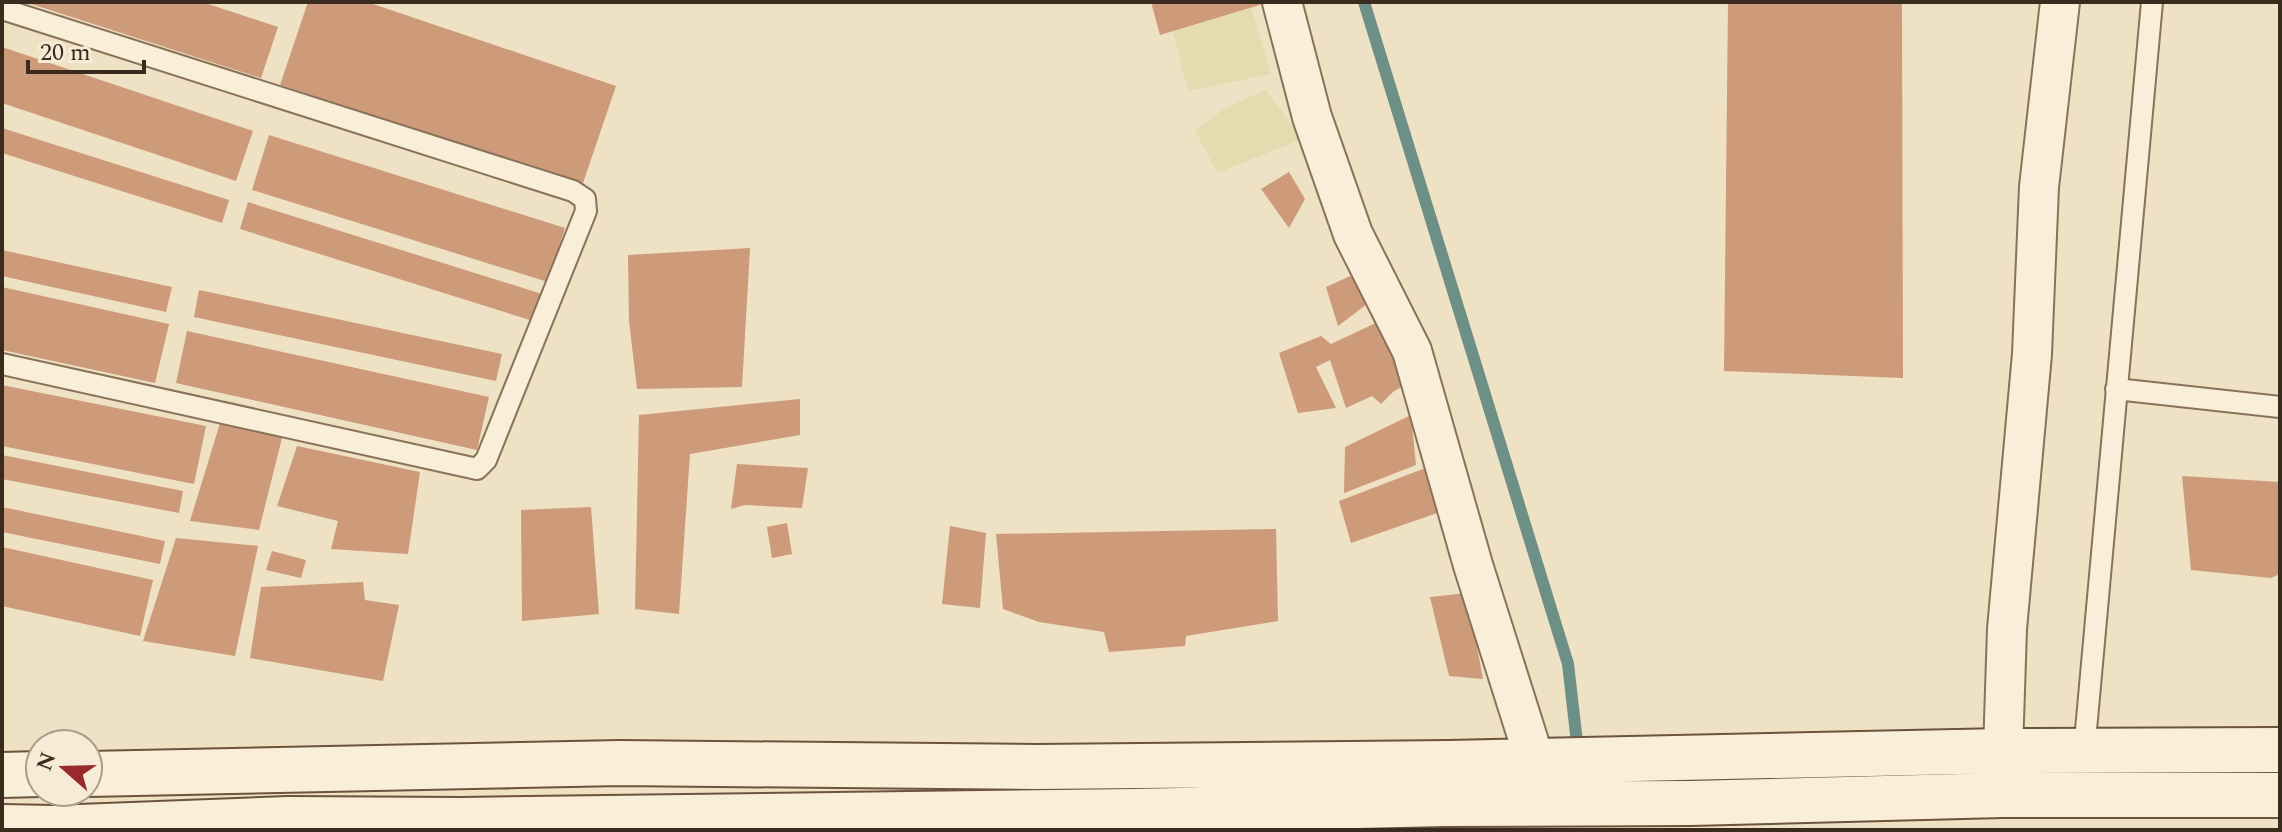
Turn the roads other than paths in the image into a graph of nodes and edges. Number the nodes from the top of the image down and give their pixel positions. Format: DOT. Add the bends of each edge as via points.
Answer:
graph roads {
  1 [pos="1282,2"];
  2 [pos="2060,2"];
  3 [pos="2152,2"];
  4 [pos="2,9"];
  5 [pos="2,364"];
  6 [pos="2116,389"];
  7 [pos="2280,407"];
  8 [pos="2280,750"];
  9 [pos="2003,751"];
  10 [pos="2084,752"];
  11 [pos="1535,761"];
  12 [pos="24,774"];
  13 [pos="104,774"];
  14 [pos="2,775"];
  15 [pos="2280,795"];
  16 [pos="908,821"];
  17 [pos="344,825"];
  18 [pos="2,827"];
  1 -- 11 [label="street" via="1312,117 1353,234 1412,351"];
  2 -- 9 [label="street" via="2039,187"];
  3 -- 6 [label="lane"];
  4 -- 5 [label="lane" via="573,191 585,199 586,211 486,460 477,469"];
  6 -- 7 [label="lane"];
  6 -- 10 [label="lane"];
  8 -- 10 [label="main road"];
  9 -- 10 [label="main road"];
  9 -- 11 [label="main road"];
  11 -- 13 [label="main road" via="1036,767 620,763"];
  12 -- 14 [label="main road"];
  15 -- 16 [label="main road" via="1445,804"];
  16 -- 17 [label="main road" via="477,820"];
  17 -- 18 [label="main road"];
}
